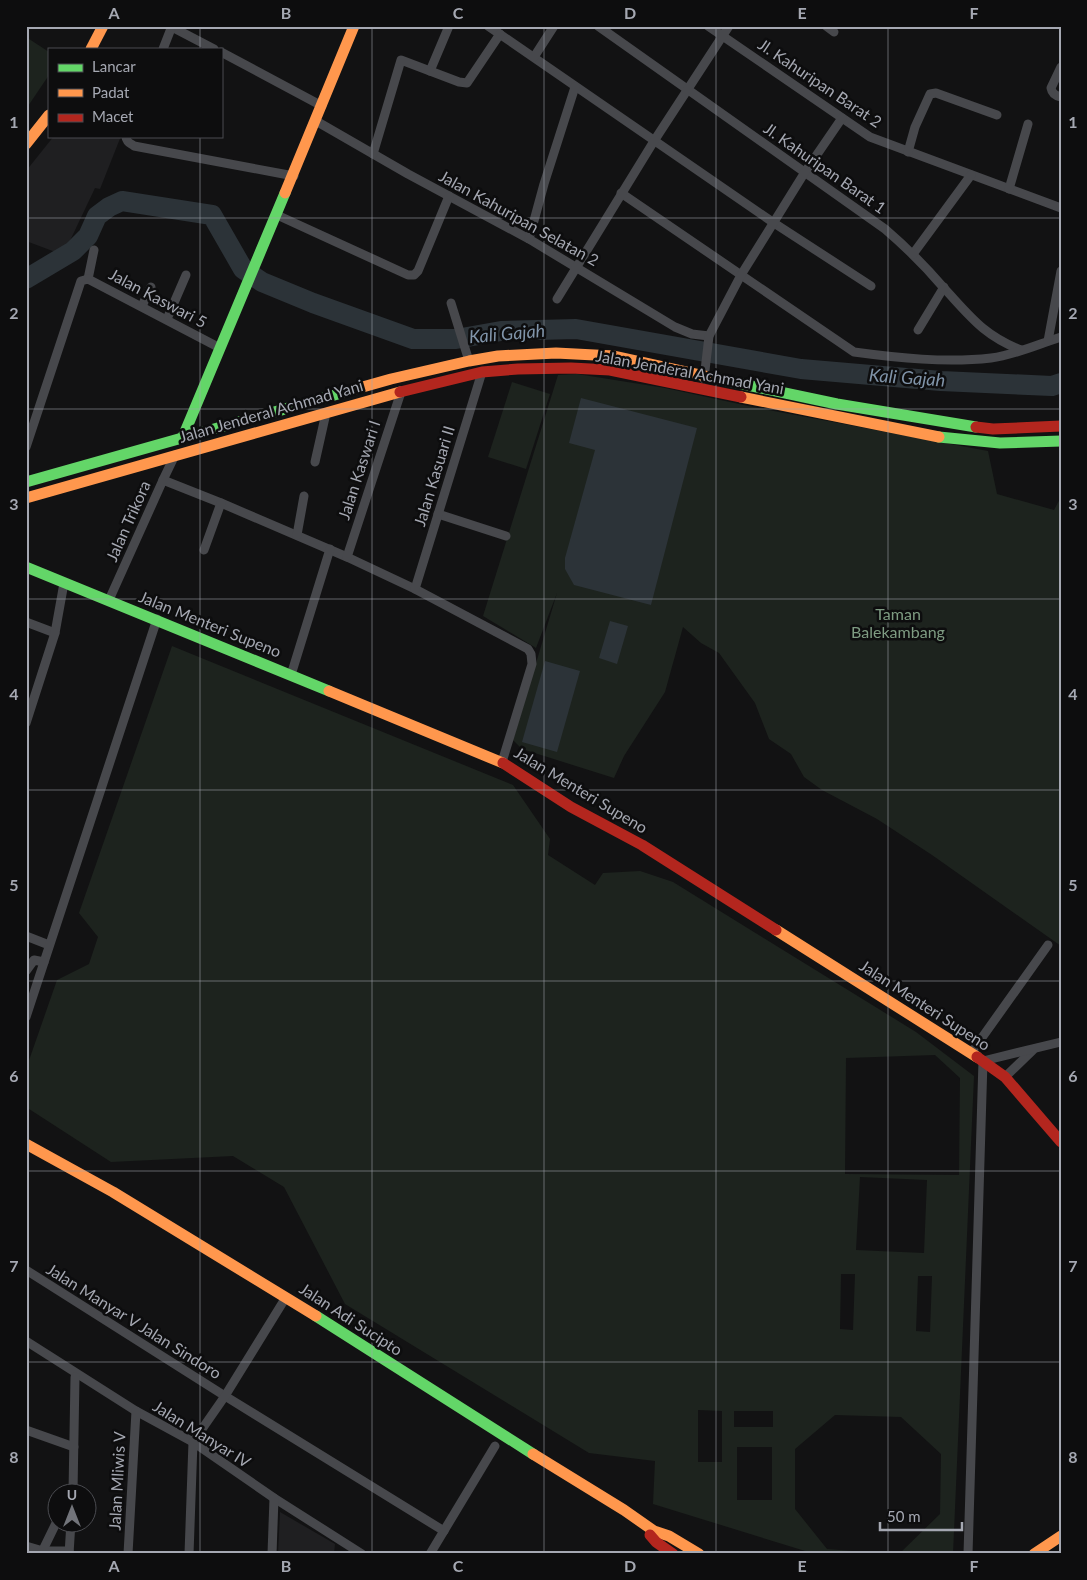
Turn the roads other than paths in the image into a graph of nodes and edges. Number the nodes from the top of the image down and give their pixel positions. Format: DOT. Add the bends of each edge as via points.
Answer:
graph roads {
  1 [pos="103,26"];
  2 [pos="354,26"];
  3 [pos="449,26"];
  4 [pos="488,26"];
  5 [pos="554,26"];
  6 [pos="598,26"];
  7 [pos="708,26"];
  8 [pos="730,26"];
  9 [pos="826,26"];
  10 [pos="172,27"];
  11 [pos="834,32"];
  12 [pos="500,34"];
  13 [pos="723,36"];
  14 [pos="92,48"];
  15 [pos="163,48"];
  16 [pos="212,48"];
  17 [pos="222,53"];
  18 [pos="534,57"];
  19 [pos="1061,67"];
  20 [pos="430,71"];
  21 [pos="575,87"];
  22 [pos="688,89"];
  23 [pos="1061,97"];
  24 [pos="322,106"];
  25 [pos="997,115"];
  26 [pos="48,116"];
  27 [pos="842,118"];
  28 [pos="316,121"];
  29 [pos="1028,124"];
  30 [pos="126,138"];
  31 [pos="654,140"];
  32 [pos="26,144"];
  33 [pos="905,150"];
  34 [pos="373,154"];
  35 [pos="805,172"];
  36 [pos="971,175"];
  37 [pos="294,176"];
  38 [pos="1009,189"];
  39 [pos="621,193"];
  40 [pos="449,196"];
  41 [pos="1061,208"];
  42 [pos="277,214"];
  43 [pos="774,223"];
  44 [pos="529,239"];
  45 [pos="94,250"];
  46 [pos="913,254"];
  47 [pos="576,266"];
  48 [pos="1061,271"];
  49 [pos="186,274"];
  50 [pos="741,275"];
  51 [pos="85,280"];
  52 [pos="871,286"];
  53 [pos="150,287"];
  54 [pos="944,287"];
  55 [pos="557,299"];
  56 [pos="451,303"];
  57 [pos="142,306"];
  58 [pos="167,319"];
  59 [pos="918,330"];
  60 [pos="1061,337"];
  61 [pos="709,338"];
  62 [pos="1048,341"];
  63 [pos="220,348"];
  64 [pos="1021,350"];
  65 [pos="467,357"];
  66 [pos="705,370"];
  67 [pos="482,372"];
  68 [pos="702,389"];
  69 [pos="401,392"];
  70 [pos="326,413"];
  71 [pos="1061,426"];
  72 [pos="182,439"];
  73 [pos="1061,441"];
  74 [pos="26,447"];
  75 [pos="176,455"];
  76 [pos="314,462"];
  77 [pos="163,480"];
  78 [pos="26,482"];
  79 [pos="304,496"];
  80 [pos="26,498"];
  81 [pos="221,503"];
  82 [pos="438,514"];
  83 [pos="297,535"];
  84 [pos="506,536"];
  85 [pos="204,550"];
  86 [pos="330,550"];
  87 [pos="347,557"];
  88 [pos="26,567"];
  89 [pos="64,583"];
  90 [pos="415,589"];
  91 [pos="109,600"];
  92 [pos="156,619"];
  93 [pos="26,622"];
  94 [pos="55,633"];
  95 [pos="291,674"];
  96 [pos="30,693"];
  97 [pos="26,723"];
  98 [pos="502,762"];
  99 [pos="26,936"];
  100 [pos="49,945"];
  101 [pos="1048,945"];
  102 [pos="44,962"];
  103 [pos="26,971"];
  104 [pos="26,1017"];
  105 [pos="1061,1042"];
  106 [pos="1033,1049"];
  107 [pos="971,1053"];
  108 [pos="984,1061"];
  109 [pos="1005,1077"];
  110 [pos="1061,1142"];
  111 [pos="26,1144"];
  112 [pos="26,1152"];
  113 [pos="26,1270"];
  114 [pos="283,1302"];
  115 [pos="26,1341"];
  116 [pos="75,1377"];
  117 [pos="225,1396"];
  118 [pos="136,1411"];
  119 [pos="26,1430"];
  120 [pos="192,1442"];
  121 [pos="495,1446"];
  122 [pos="74,1447"];
  123 [pos="72,1482"];
  124 [pos="274,1498"];
  125 [pos="444,1531"];
  126 [pos="52,1532"];
  127 [pos="70,1532"];
  128 [pos="655,1535"];
  129 [pos="1061,1536"];
  130 [pos="1061,1545"];
  131 [pos="26,1546"];
  132 [pos="42,1552"];
  133 [pos="69,1553"];
  134 [pos="128,1554"];
  135 [pos="188,1554"];
  136 [pos="272,1554"];
  137 [pos="362,1554"];
  138 [pos="430,1554"];
  139 [pos="673,1554"];
  140 [pos="685,1554"];
  141 [pos="699,1554"];
  142 [pos="968,1554"];
  143 [pos="1034,1554"];
  144 [pos="1049,1554"];
  1 -- 14 [label="main road"];
  2 -- 24 [label="main road"];
  3 -- 20 [label="street"];
  4 -- 12 [label="street"];
  5 -- 18 [label="street"];
  6 -- 22 [label="street, Jl. Kahuripan Barat 1"];
  7 -- 13 [label="street, Jl. Kahuripan Barat 2"];
  8 -- 13 [label="street"];
  9 -- 11 [label="street"];
  10 -- 15 [label="street"];
  10 -- 16 [label="street"];
  12 -- 18 [label="street"];
  12 -- 20 [label="street" via="467,82"];
  13 -- 22 [label="street"];
  13 -- 27 [label="street, Jl. Kahuripan Barat 2"];
  17 -- 24 [label="street"];
  18 -- 21 [label="street"];
  19 -- 23 [label="street" via="1051,88 1056,96"];
  20 -- 34 [label="street" via="401,60"];
  21 -- 31 [label="street"];
  21 -- 44 [label="street"];
  22 -- 31 [label="street"];
  22 -- 35 [label="street, Jl. Kahuripan Barat 1"];
  24 -- 28 [label="main road"];
  25 -- 33 [label="street" via="936,93 930,94"];
  26 -- 32 [label="main road"];
  27 -- 33 [label="street, Jl. Kahuripan Barat 2" via="870,137"];
  27 -- 35 [label="street"];
  28 -- 34 [label="street, Jalan Kahuripan Selatan 2"];
  28 -- 37 [label="main road"];
  29 -- 38 [label="street"];
  30 -- 37 [label="street" via="134,146"];
  31 -- 39 [label="street"];
  31 -- 43 [label="street"];
  33 -- 36 [label="street, Jl. Kahuripan Barat 2"];
  34 -- 40 [label="street, Jalan Kahuripan Selatan 2"];
  35 -- 43 [label="street"];
  35 -- 46 [label="street, Jl. Kahuripan Barat 1" via="885,229"];
  36 -- 38 [label="street, Jl. Kahuripan Barat 2"];
  36 -- 46 [label="street"];
  37 -- 42 [label="main road"];
  38 -- 41 [label="street, Jl. Kahuripan Barat 2"];
  39 -- 47 [label="street"];
  39 -- 50 [label="street"];
  40 -- 42 [label="street" via="414,276"];
  40 -- 44 [label="street, Jalan Kahuripan Selatan 2"];
  42 -- 63 [label="main road"];
  43 -- 50 [label="street"];
  43 -- 52 [label="street"];
  44 -- 47 [label="street, Jalan Kahuripan Selatan 2"];
  45 -- 51 [label="street"];
  46 -- 54 [label="street, Jl. Kahuripan Barat 1"];
  47 -- 55 [label="street"];
  47 -- 61 [label="street, Jalan Kahuripan Selatan 2" via="676,327"];
  48 -- 62 [label="street"];
  49 -- 58 [label="street"];
  50 -- 61 [label="street"];
  50 -- 64 [label="street" via="854,352 944,360 992,358"];
  51 -- 57 [label="street, Jalan Kaswari 5"];
  51 -- 74 [label="street"];
  53 -- 57 [label="street"];
  54 -- 59 [label="street"];
  54 -- 64 [label="street, Jl. Kahuripan Barat 1" via="991,335"];
  56 -- 65 [label="street"];
  57 -- 58 [label="street, Jalan Kaswari 5"];
  58 -- 63 [label="street, Jalan Kaswari 5"];
  60 -- 62 [label="street"];
  61 -- 66 [label="street"];
  62 -- 64 [label="street"];
  63 -- 72 [label="main road"];
  65 -- 66 [label="main road, Jalan Jenderal Achmad Yani" via="556,353 614,356"];
  65 -- 72 [label="main road, Jalan Jenderal Achmad Yani"];
  66 -- 68 [label="street"];
  66 -- 71 [label="main road, Jalan Jenderal Achmad Yani" via="837,404 993,429"];
  67 -- 68 [label="main road, Jalan Jenderal Achmad Yani" via="562,368 610,370"];
  67 -- 69 [label="main road, Jalan Jenderal Achmad Yani"];
  67 -- 82 [label="street, Jalan Kasuari II"];
  68 -- 73 [label="main road, Jalan Jenderal Achmad Yani" via="936,437 1000,443"];
  69 -- 70 [label="main road, Jalan Jenderal Achmad Yani"];
  69 -- 87 [label="street, Jalan Kaswari I"];
  70 -- 75 [label="main road, Jalan Jenderal Achmad Yani"];
  70 -- 76 [label="street"];
  72 -- 78 [label="main road, Jalan Jenderal Achmad Yani"];
  75 -- 77 [label="street, Jalan Trikora"];
  75 -- 80 [label="main road, Jalan Jenderal Achmad Yani"];
  77 -- 81 [label="street"];
  77 -- 91 [label="street, Jalan Trikora"];
  79 -- 83 [label="street"];
  81 -- 83 [label="street"];
  81 -- 85 [label="street"];
  82 -- 84 [label="street"];
  82 -- 90 [label="street, Jalan Kasuari II"];
  83 -- 86 [label="street"];
  86 -- 87 [label="street"];
  86 -- 95 [label="street"];
  87 -- 90 [label="street"];
  88 -- 89 [label="main road, Jalan Menteri Supeno"];
  89 -- 91 [label="main road, Jalan Menteri Supeno"];
  89 -- 94 [label="street"];
  90 -- 98 [label="street" via="524,646 531,654 532,664"];
  91 -- 92 [label="main road, Jalan Menteri Supeno"];
  92 -- 95 [label="main road, Jalan Menteri Supeno"];
  92 -- 100 [label="street"];
  93 -- 94 [label="street"];
  94 -- 96 [label="street"];
  95 -- 98 [label="main road, Jalan Menteri Supeno"];
  96 -- 97 [label="street"];
  98 -- 107 [label="main road, Jalan Menteri Supeno" via="571,807 642,845"];
  99 -- 100 [label="street"];
  100 -- 102 [label="street"];
  101 -- 107 [label="street"];
  102 -- 103 [label="street" via="34,960"];
  102 -- 104 [label="street"];
  105 -- 106 [label="street"];
  106 -- 108 [label="street"];
  106 -- 109 [label="street"];
  107 -- 108 [label="main road, Jalan Menteri Supeno"];
  108 -- 109 [label="main road, Jalan Menteri Supeno"];
  108 -- 142 [label="street"];
  109 -- 110 [label="main road, Jalan Menteri Supeno"];
  111 -- 128 [label="main road, Jalan Adi Sucipto" via="113,1192 285,1296 624,1510"];
  112 -- 114 [label="main road, Jalan Adi Sucipto"];
  113 -- 117 [label="street, Jalan Manyar V Jalan Sindoro"];
  114 -- 117 [label="street"];
  114 -- 128 [label="main road, Jalan Adi Sucipto"];
  115 -- 118 [label="street, Jalan Manyar IV"];
  116 -- 122 [label="street"];
  117 -- 120 [label="street"];
  117 -- 125 [label="street, Jalan Manyar V Jalan Sindoro"];
  118 -- 120 [label="street, Jalan Manyar IV"];
  118 -- 134 [label="street, Jalan Mliwis V"];
  119 -- 122 [label="street"];
  120 -- 124 [label="street, Jalan Manyar IV"];
  120 -- 135 [label="street"];
  121 -- 125 [label="street"];
  122 -- 123 [label="street"];
  124 -- 136 [label="street"];
  124 -- 137 [label="street, Jalan Manyar IV"];
  125 -- 138 [label="street"];
  126 -- 132 [label="street"];
  127 -- 133 [label="street"];
  128 -- 139 [label="main road, Jalan Adi Sucipto" via="656,1542"];
  128 -- 140 [label="main road"];
  128 -- 141 [label="main road, Jalan Adi Sucipto" via="663,1533"];
  129 -- 143 [label="main road"];
  130 -- 144 [label="main road"];
  131 -- 132 [label="street"];
  132 -- 133 [label="street"];
}
